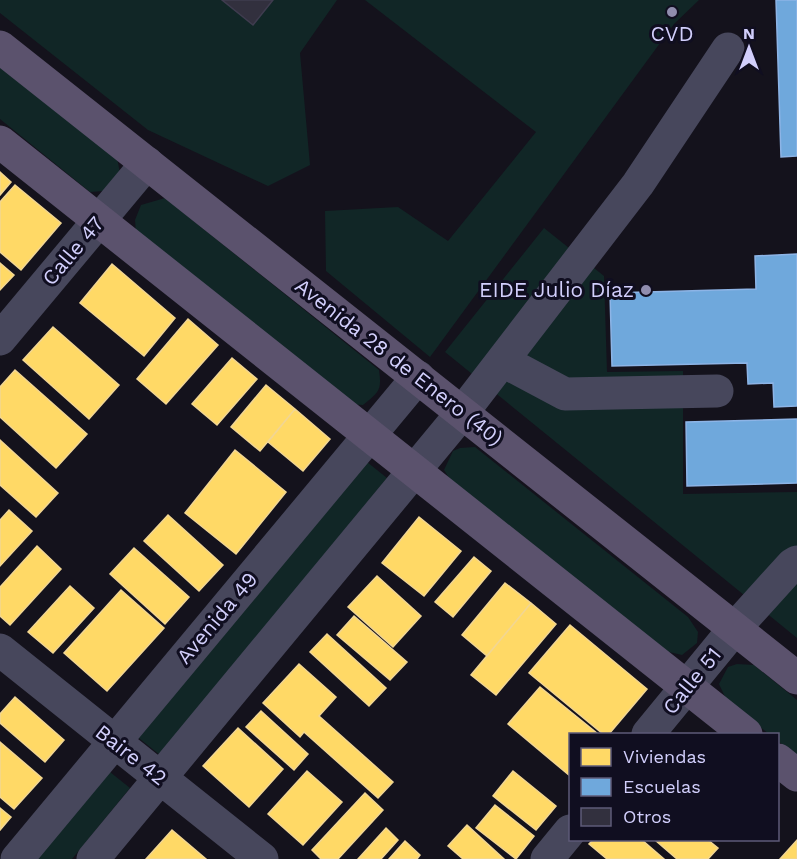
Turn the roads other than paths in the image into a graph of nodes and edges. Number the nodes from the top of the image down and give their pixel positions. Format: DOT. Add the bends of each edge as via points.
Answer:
graph roads {
  1 [pos="0,47"];
  2 [pos="728,49"];
  3 [pos="0,142"];
  4 [pos="147,163"];
  5 [pos="99,220"];
  6 [pos="0,339"];
  7 [pos="503,361"];
  8 [pos="418,377"];
  9 [pos="717,391"];
  10 [pos="462,413"];
  11 [pos="369,436"];
  12 [pos="414,471"];
  13 [pos="797,562"];
  14 [pos="735,628"];
  15 [pos="0,650"];
  16 [pos="797,678"];
  17 [pos="687,688"];
  18 [pos="650,733"];
  19 [pos="743,733"];
  20 [pos="114,742"];
  21 [pos="779,762"];
  22 [pos="797,775"];
  23 [pos="160,778"];
  24 [pos="569,832"];
  25 [pos="17,859"];
  26 [pos="93,859"];
  27 [pos="262,859"];
  28 [pos="547,859"];
  1 -- 4 [label="main road, Avenida 28 de Enero (40)"];
  2 -- 7 [label="street" via="638,184"];
  3 -- 5 [label="main road"];
  4 -- 5 [label="street, Calle 47"];
  4 -- 8 [label="main road, Avenida 28 de Enero (40)"];
  5 -- 6 [label="street, Calle 47"];
  5 -- 11 [label="main road"];
  7 -- 9 [label="street" via="565,394"];
  7 -- 10 [label="street"];
  8 -- 10 [label="main road, Avenida 28 de Enero (40)"];
  8 -- 11 [label="street, Avenida 49"];
  10 -- 12 [label="street"];
  10 -- 14 [label="main road, Avenida 28 de Enero (40)"];
  11 -- 12 [label="main road"];
  11 -- 20 [label="street, Avenida 49"];
  12 -- 17 [label="main road"];
  12 -- 23 [label="street"];
  13 -- 14 [label="street, Calle 51"];
  14 -- 16 [label="main road, Avenida 28 de Enero (40)"];
  14 -- 17 [label="street, Calle 51"];
  15 -- 20 [label="street, Baire 42"];
  17 -- 18 [label="street, Calle 51"];
  17 -- 19 [label="main road"];
  20 -- 23 [label="street, Baire 42"];
  20 -- 25 [label="street, Avenida 49"];
  21 -- 22 [label="main road"];
  23 -- 26 [label="street"];
  23 -- 27 [label="street, Baire 42"];
  24 -- 28 [label="street"];
}
